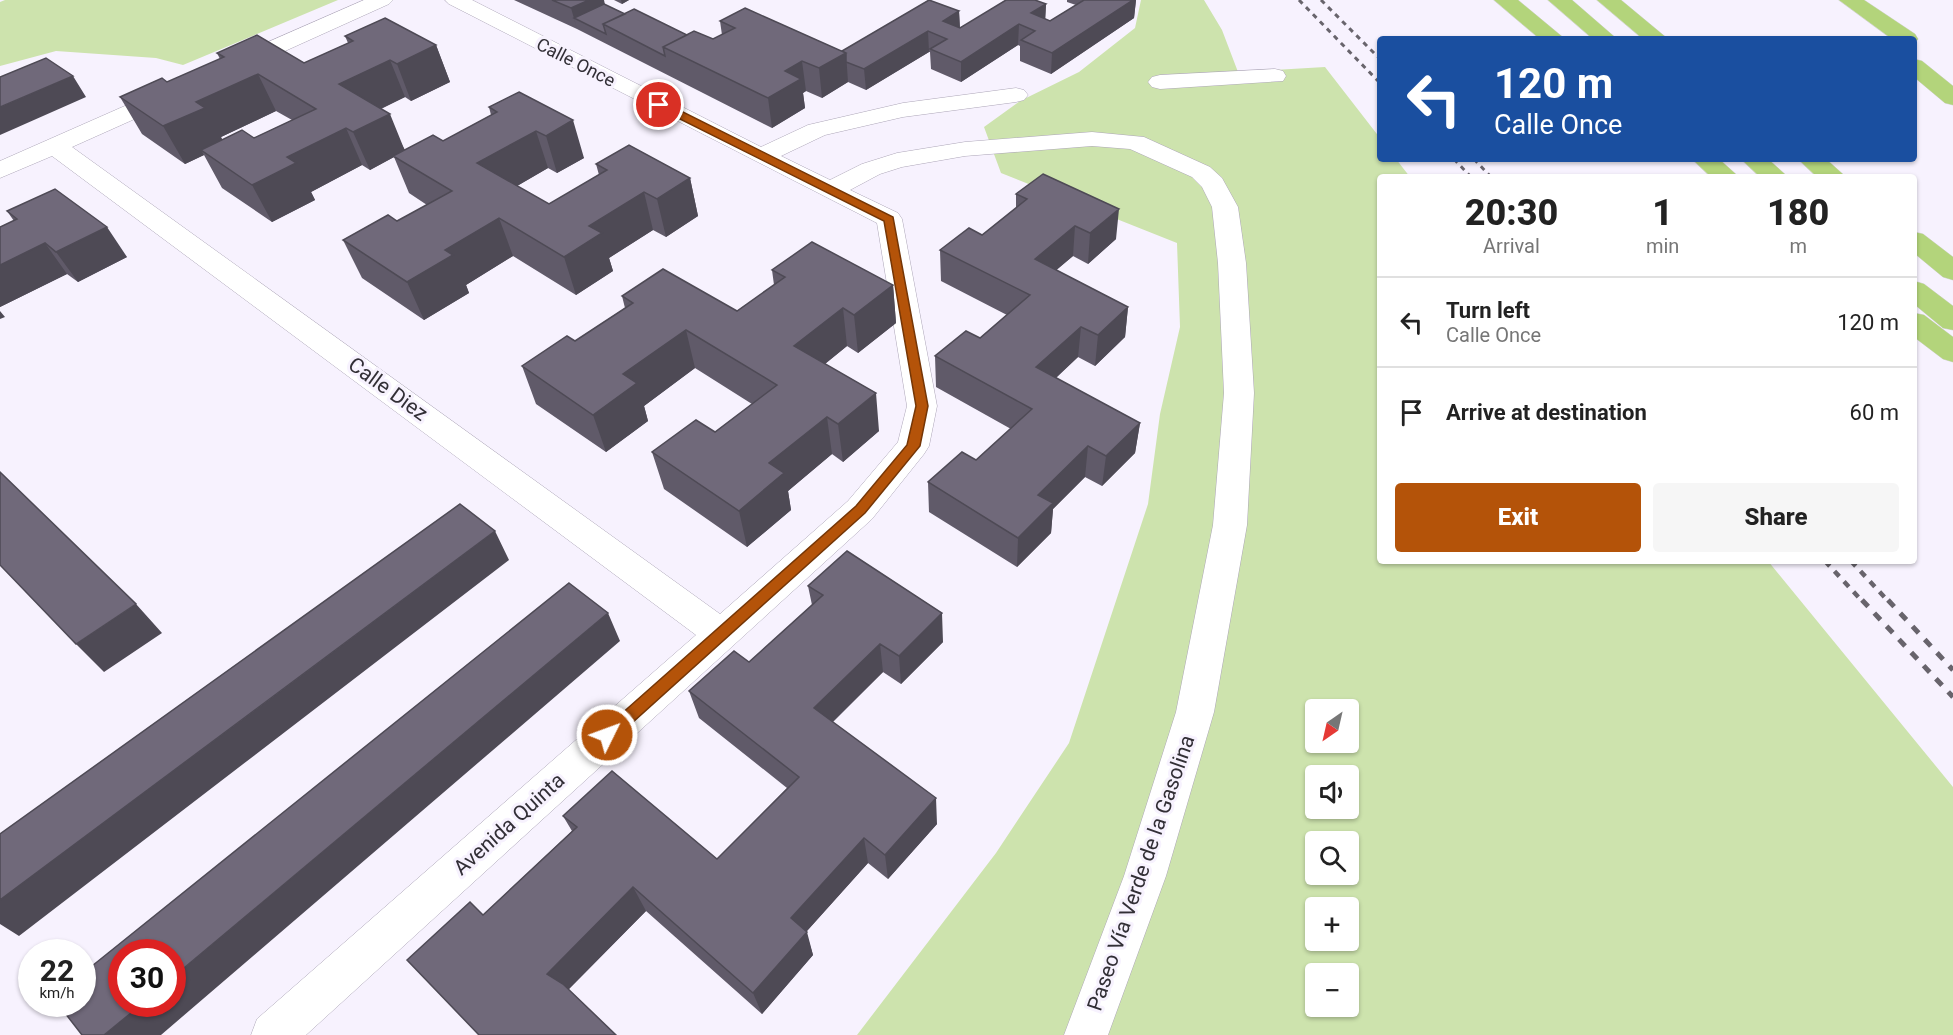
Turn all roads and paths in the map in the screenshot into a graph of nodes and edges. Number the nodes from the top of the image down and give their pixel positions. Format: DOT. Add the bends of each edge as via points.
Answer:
graph roads {
  1 [pos="382,0"];
  2 [pos="456,0"];
  3 [pos="1505,0"];
  4 [pos="1559,0"];
  5 [pos="1608,0"];
  6 [pos="1842,3"];
  7 [pos="1550,36"];
  8 [pos="1602,36"];
  9 [pos="1653,36"];
  10 [pos="1877,36"];
  11 [pos="1902,36"];
  12 [pos="1917,46"];
  13 [pos="1917,68"];
  14 [pos="1953,73"];
  15 [pos="210,76"];
  16 [pos="1275,76"];
  17 [pos="1160,82"];
  18 [pos="188,86"];
  19 [pos="1016,95"];
  20 [pos="1953,98"];
  21 [pos="54,146"];
  22 [pos="760,156"];
  23 [pos="1708,162"];
  24 [pos="1757,162"];
  25 [pos="1814,162"];
  26 [pos="0,170"];
  27 [pos="1722,174"];
  28 [pos="1771,174"];
  29 [pos="1829,174"];
  30 [pos="830,190"];
  31 [pos="890,219"];
  32 [pos="1917,242"];
  33 [pos="1953,271"];
  34 [pos="1917,292"];
  35 [pos="1953,321"];
  36 [pos="1917,324"];
  37 [pos="1953,352"];
  38 [pos="721,634"];
  39 [pos="273,1035"];
  40 [pos="1086,1035"];
  1 -- 15 [label="street"];
  2 -- 22 [label="street, Calle Once"];
  3 -- 7 [label="highway"];
  4 -- 8 [label="highway"];
  5 -- 9 [label="highway"];
  6 -- 10 [label="highway"];
  6 -- 11 [label="highway"];
  12 -- 14 [label="highway"];
  13 -- 20 [label="highway"];
  16 -- 17 [label="street"];
  18 -- 21 [label="street"];
  19 -- 22 [label="street" via="903,110 817,130"];
  21 -- 26 [label="street"];
  21 -- 38 [label="street, Calle Diez"];
  22 -- 30 [label="street, Calle Once"];
  23 -- 27 [label="highway"];
  24 -- 28 [label="highway"];
  25 -- 29 [label="highway"];
  30 -- 31 [label="street, Calle Once"];
  30 -- 40 [label="street, Paseo Vía Verde de la Gasolina" via="897,160 965,148 1092,139 1135,142 1201,172 1213,183 1225,207 1239,393 1230,525 1195,712 1145,876"];
  31 -- 38 [label="street, Avenida Quinta" via="922,406 913,446 860,510"];
  32 -- 33 [label="highway"];
  34 -- 35 [label="highway"];
  36 -- 37 [label="highway"];
  38 -- 39 [label="street, Avenida Quinta"];
}
